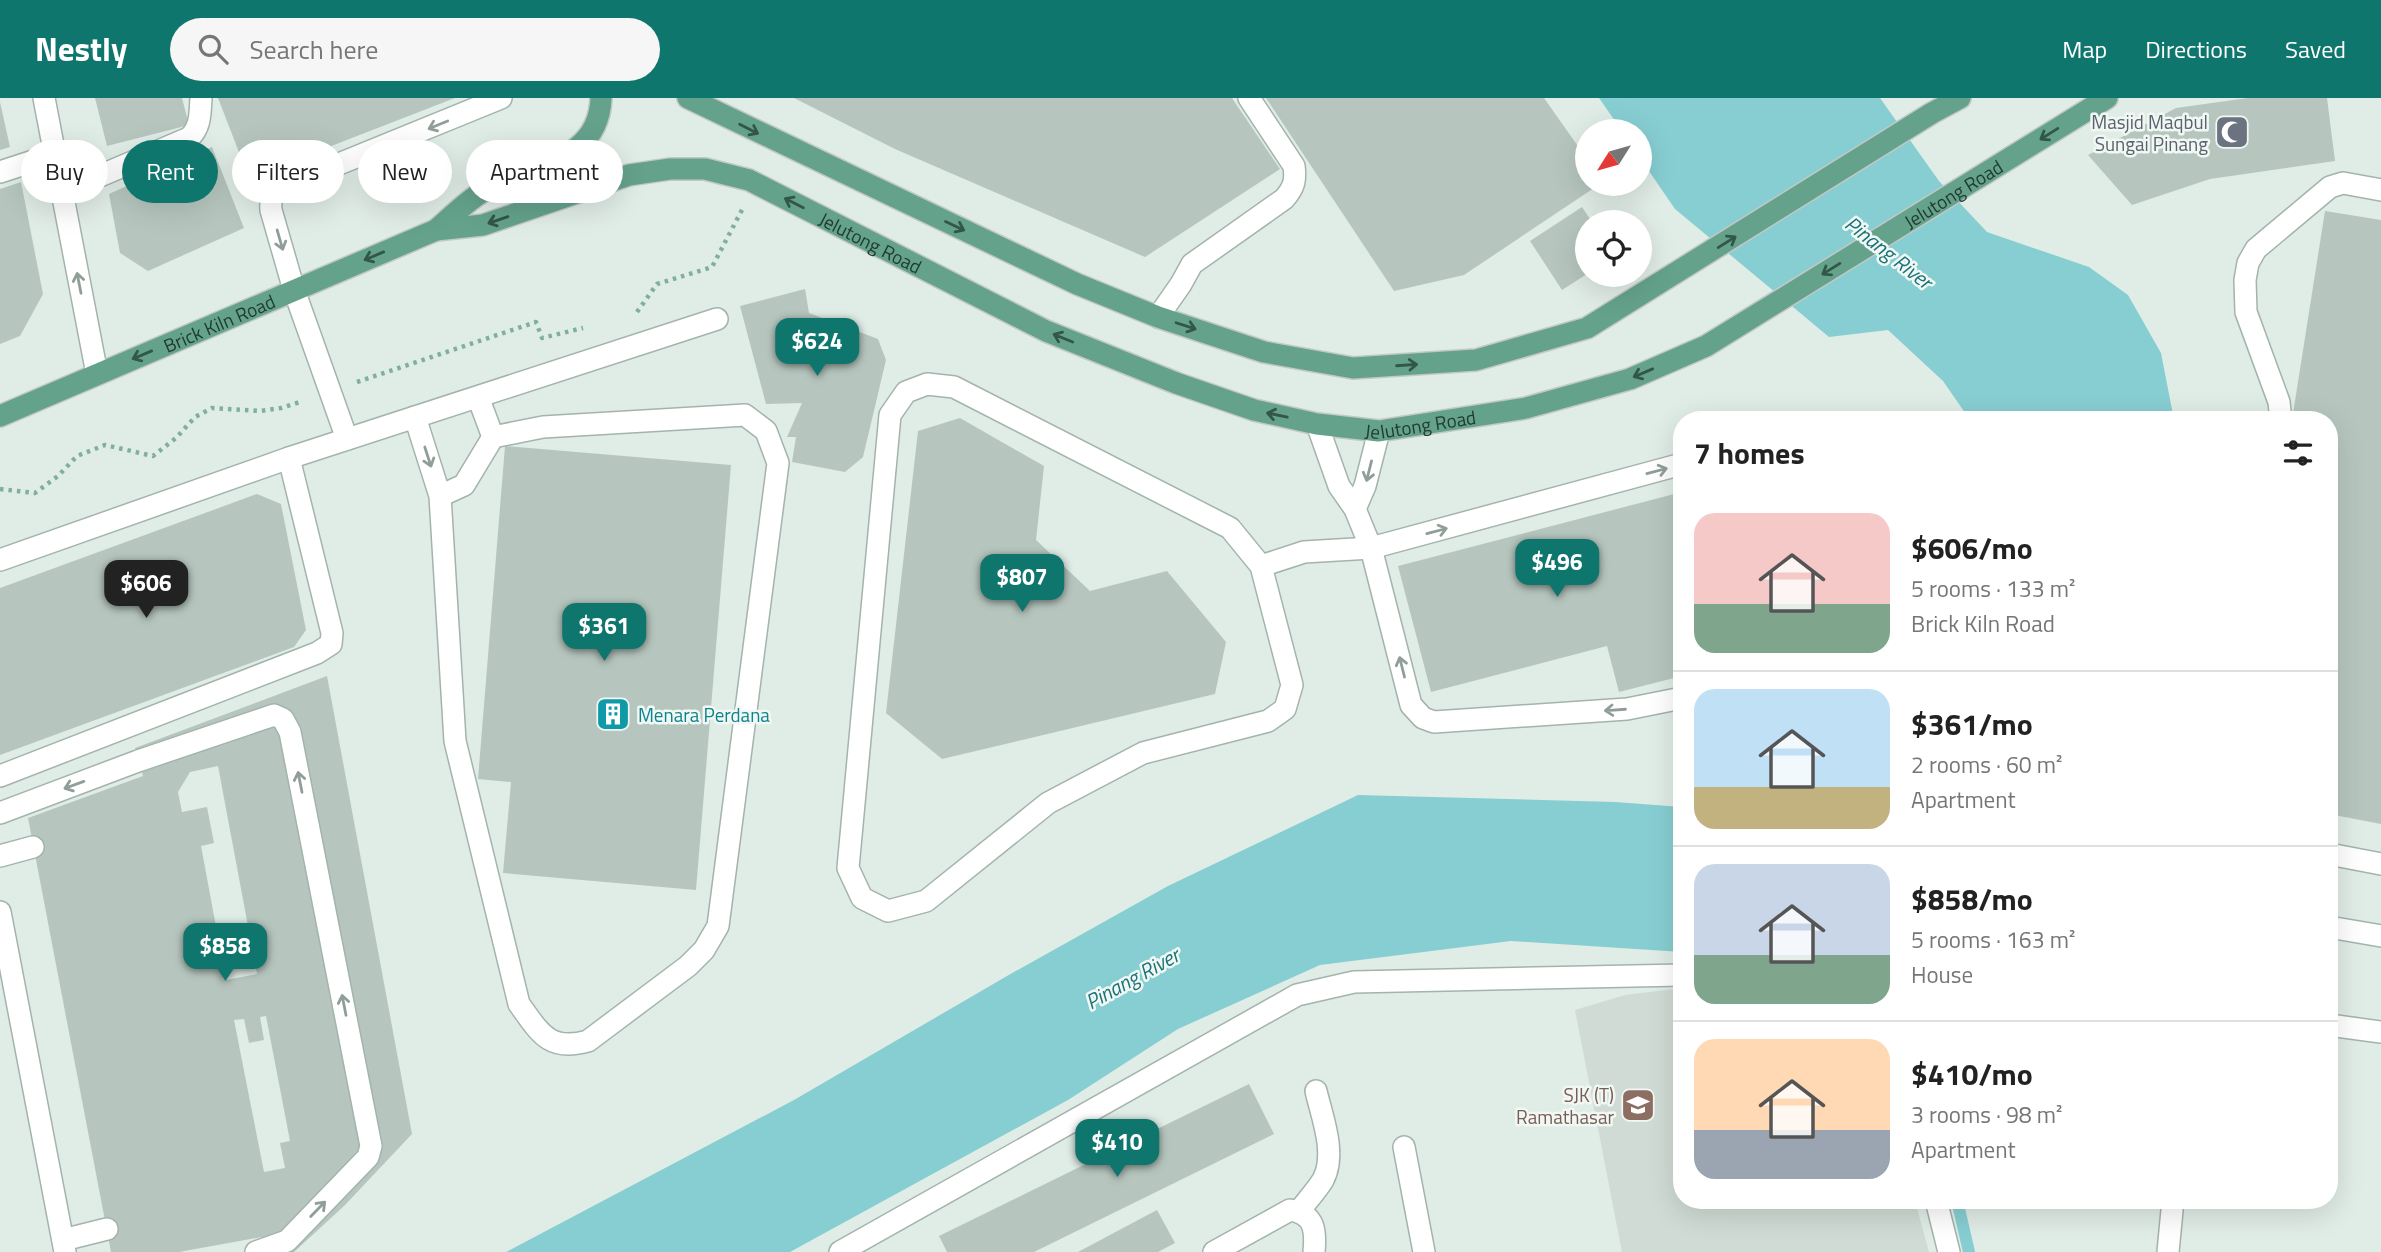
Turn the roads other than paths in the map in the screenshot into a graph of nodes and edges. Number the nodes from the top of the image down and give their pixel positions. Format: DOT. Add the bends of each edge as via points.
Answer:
graph roads {
  1 [pos="44,98"];
  2 [pos="201,98"];
  3 [pos="501,98"];
  4 [pos="601,98"];
  5 [pos="688,98"];
  6 [pos="1249,98"];
  7 [pos="1960,98"];
  8 [pos="2107,98"];
  9 [pos="52,140"];
  10 [pos="21,165"];
  11 [pos="705,169"];
  12 [pos="0,172"];
  13 [pos="108,172"];
  14 [pos="2381,190"];
  15 [pos="64,203"];
  16 [pos="436,230"];
  17 [pos="294,290"];
  18 [pos="1158,317"];
  19 [pos="717,319"];
  20 [pos="97,374"];
  21 [pos="478,397"];
  22 [pos="2280,411"];
  23 [pos="0,416"];
  24 [pos="415,417"];
  25 [pos="1317,424"];
  26 [pos="1379,432"];
  27 [pos="493,437"];
  28 [pos="347,439"];
  29 [pos="289,458"];
  30 [pos="1673,466"];
  31 [pos="440,496"];
  32 [pos="1355,509"];
  33 [pos="1371,548"];
  34 [pos="0,560"];
  35 [pos="1261,566"];
  36 [pos="1673,700"];
  37 [pos="0,776"];
  38 [pos="0,813"];
  39 [pos="33,847"];
  40 [pos="0,856"];
  41 [pos="2338,856"];
  42 [pos="2381,864"];
  43 [pos="0,912"];
  44 [pos="2338,929"];
  45 [pos="2381,936"];
  46 [pos="5,962"];
  47 [pos="1673,975"];
  48 [pos="10,1020"];
  49 [pos="2338,1027"];
  50 [pos="2381,1032"];
  51 [pos="1316,1091"];
  52 [pos="1404,1147"];
  53 [pos="1938,1209"];
  54 [pos="2172,1209"];
  55 [pos="1299,1211"];
  56 [pos="107,1229"];
  57 [pos="64,1246"];
  58 [pos="1236,1246"];
  59 [pos="256,1252"];
  60 [pos="840,1252"];
  61 [pos="1214,1252"];
  62 [pos="1314,1252"];
  63 [pos="1424,1252"];
  64 [pos="1949,1252"];
  65 [pos="2168,1252"];
  1 -- 9 [label="street"];
  2 -- 13 [label="street" via="199,124 189,138"];
  3 -- 17 [label="street, one-way" via="274,193 271,210"];
  4 -- 16 [label="main road, Brick Kiln Road" via="591,134 577,150 483,191"];
  5 -- 18 [label="main road, one-way" via="1077,284"];
  6 -- 18 [label="street" via="1294,166 1293,189 1192,264"];
  18 -- 7 [label="main road, one-way" via="1264,352 1353,368 1476,360 1587,328"];
  8 -- 26 [label="main road, Jelutong Road, one-way" via="1706,346 1630,379 1526,408"];
  10 -- 12 [label="street"];
  11 -- 16 [label="main road, Brick Kiln Road, one-way" via="629,175 484,225"];
  25 -- 11 [label="main road, Jelutong Road, one-way" via="1255,410 1176,383 1046,331 748,180"];
  14 -- 22 [label="street" via="2343,183 2330,187 2256,249 2248,263 2246,312"];
  20 -- 15 [label="street, one-way"];
  16 -- 17 [label="main road, Brick Kiln Road, one-way"];
  17 -- 20 [label="main road, Brick Kiln Road, one-way"];
  17 -- 28 [label="street"];
  19 -- 21 [label="street"];
  20 -- 23 [label="main road, Brick Kiln Road"];
  21 -- 24 [label="street"];
  21 -- 27 [label="street"];
  24 -- 28 [label="street"];
  24 -- 31 [label="street, one-way"];
  25 -- 26 [label="main road, Jelutong Road"];
  25 -- 32 [label="street" via="1339,486"];
  26 -- 32 [label="street, one-way"];
  27 -- 31 [label="street" via="464,485"];
  27 -- 31 [label="street" via="543,428 745,415 766,431 778,463 718,926 688,966 587,1041 568,1046 550,1040 519,1004 468,800 455,741"];
  28 -- 29 [label="street"];
  29 -- 34 [label="street"];
  29 -- 37 [label="street" via="331,644"];
  33 -- 30 [label="street, one-way"];
  32 -- 33 [label="street"];
  33 -- 35 [label="street" via="1304,552"];
  36 -- 33 [label="street, one-way" via="1627,709 1434,722 1423,718 1411,705"];
  35 -- 35 [label="street" via="1230,528 954,387 927,384 906,392 890,415 848,868 862,898 888,911 926,901 1048,803 1143,753 1268,721 1285,709 1292,685"];
  59 -- 38 [label="street, one-way" via="287,1241 368,1157 371,1146 284,719 274,715"];
  39 -- 40 [label="street"];
  41 -- 42 [label="street"];
  43 -- 46 [label="street"];
  44 -- 45 [label="street"];
  46 -- 48 [label="street"];
  47 -- 60 [label="street" via="1354,982 1297,995"];
  48 -- 57 [label="street"];
  49 -- 50 [label="street"];
  51 -- 55 [label="street" via="1328,1162 1324,1178"];
  52 -- 63 [label="street"];
  53 -- 64 [label="street"];
  54 -- 65 [label="street"];
  55 -- 58 [label="street" via="1281,1213"];
  55 -- 62 [label="street" via="1316,1233"];
  56 -- 57 [label="street"];
  58 -- 61 [label="street"];
}
